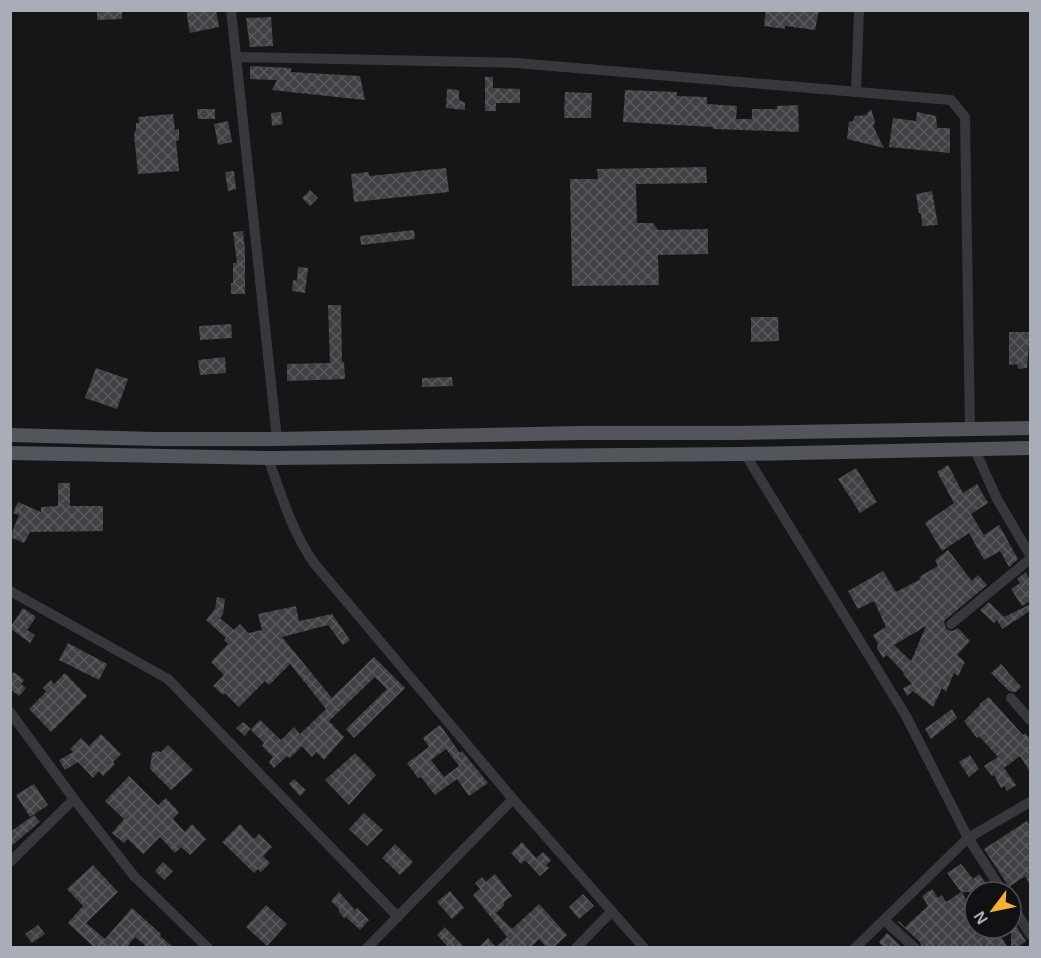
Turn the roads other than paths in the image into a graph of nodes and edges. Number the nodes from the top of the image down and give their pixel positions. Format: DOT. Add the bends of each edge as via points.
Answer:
graph roads {
  1 [pos="231,10"];
  2 [pos="859,10"];
  3 [pos="237,57"];
  4 [pos="856,92"];
  5 [pos="1030,428"];
  6 [pos="970,430"];
  7 [pos="10,435"];
  8 [pos="277,439"];
  9 [pos="974,448"];
  10 [pos="1030,448"];
  11 [pos="10,453"];
  12 [pos="745,454"];
  13 [pos="268,458"];
  14 [pos="1030,557"];
  15 [pos="10,591"];
  16 [pos="951,624"];
  17 [pos="1011,698"];
  18 [pos="10,712"];
  19 [pos="1030,720"];
  20 [pos="74,799"];
  21 [pos="513,799"];
  22 [pos="1030,802"];
  23 [pos="968,838"];
  24 [pos="10,862"];
  25 [pos="995,880"];
  26 [pos="612,911"];
  27 [pos="398,917"];
  28 [pos="884,920"];
  29 [pos="207,948"];
  30 [pos="367,948"];
  31 [pos="576,948"];
  32 [pos="644,948"];
  33 [pos="855,948"];
  34 [pos="915,948"];
  1 -- 3 [label="street"];
  2 -- 4 [label="street"];
  3 -- 4 [label="street" via="517,63"];
  3 -- 8 [label="street"];
  4 -- 6 [label="street" via="951,100 965,117"];
  5 -- 6 [label="main road"];
  6 -- 8 [label="main road"];
  7 -- 8 [label="main road"];
  9 -- 10 [label="main road"];
  9 -- 12 [label="main road"];
  9 -- 14 [label="street"];
  11 -- 13 [label="main road"];
  12 -- 13 [label="main road"];
  12 -- 23 [label="street" via="906,716"];
  13 -- 21 [label="street" via="284,504 314,563"];
  14 -- 16 [label="street"];
  15 -- 27 [label="street" via="168,679"];
  17 -- 19 [label="street"];
  18 -- 20 [label="street"];
  20 -- 24 [label="street"];
  20 -- 29 [label="street" via="134,876"];
  21 -- 26 [label="street"];
  21 -- 27 [label="street"];
  22 -- 23 [label="street"];
  23 -- 25 [label="street"];
  23 -- 28 [label="street"];
  26 -- 31 [label="street"];
  26 -- 32 [label="street"];
  27 -- 30 [label="street"];
  28 -- 33 [label="street"];
  28 -- 34 [label="street"];
}
